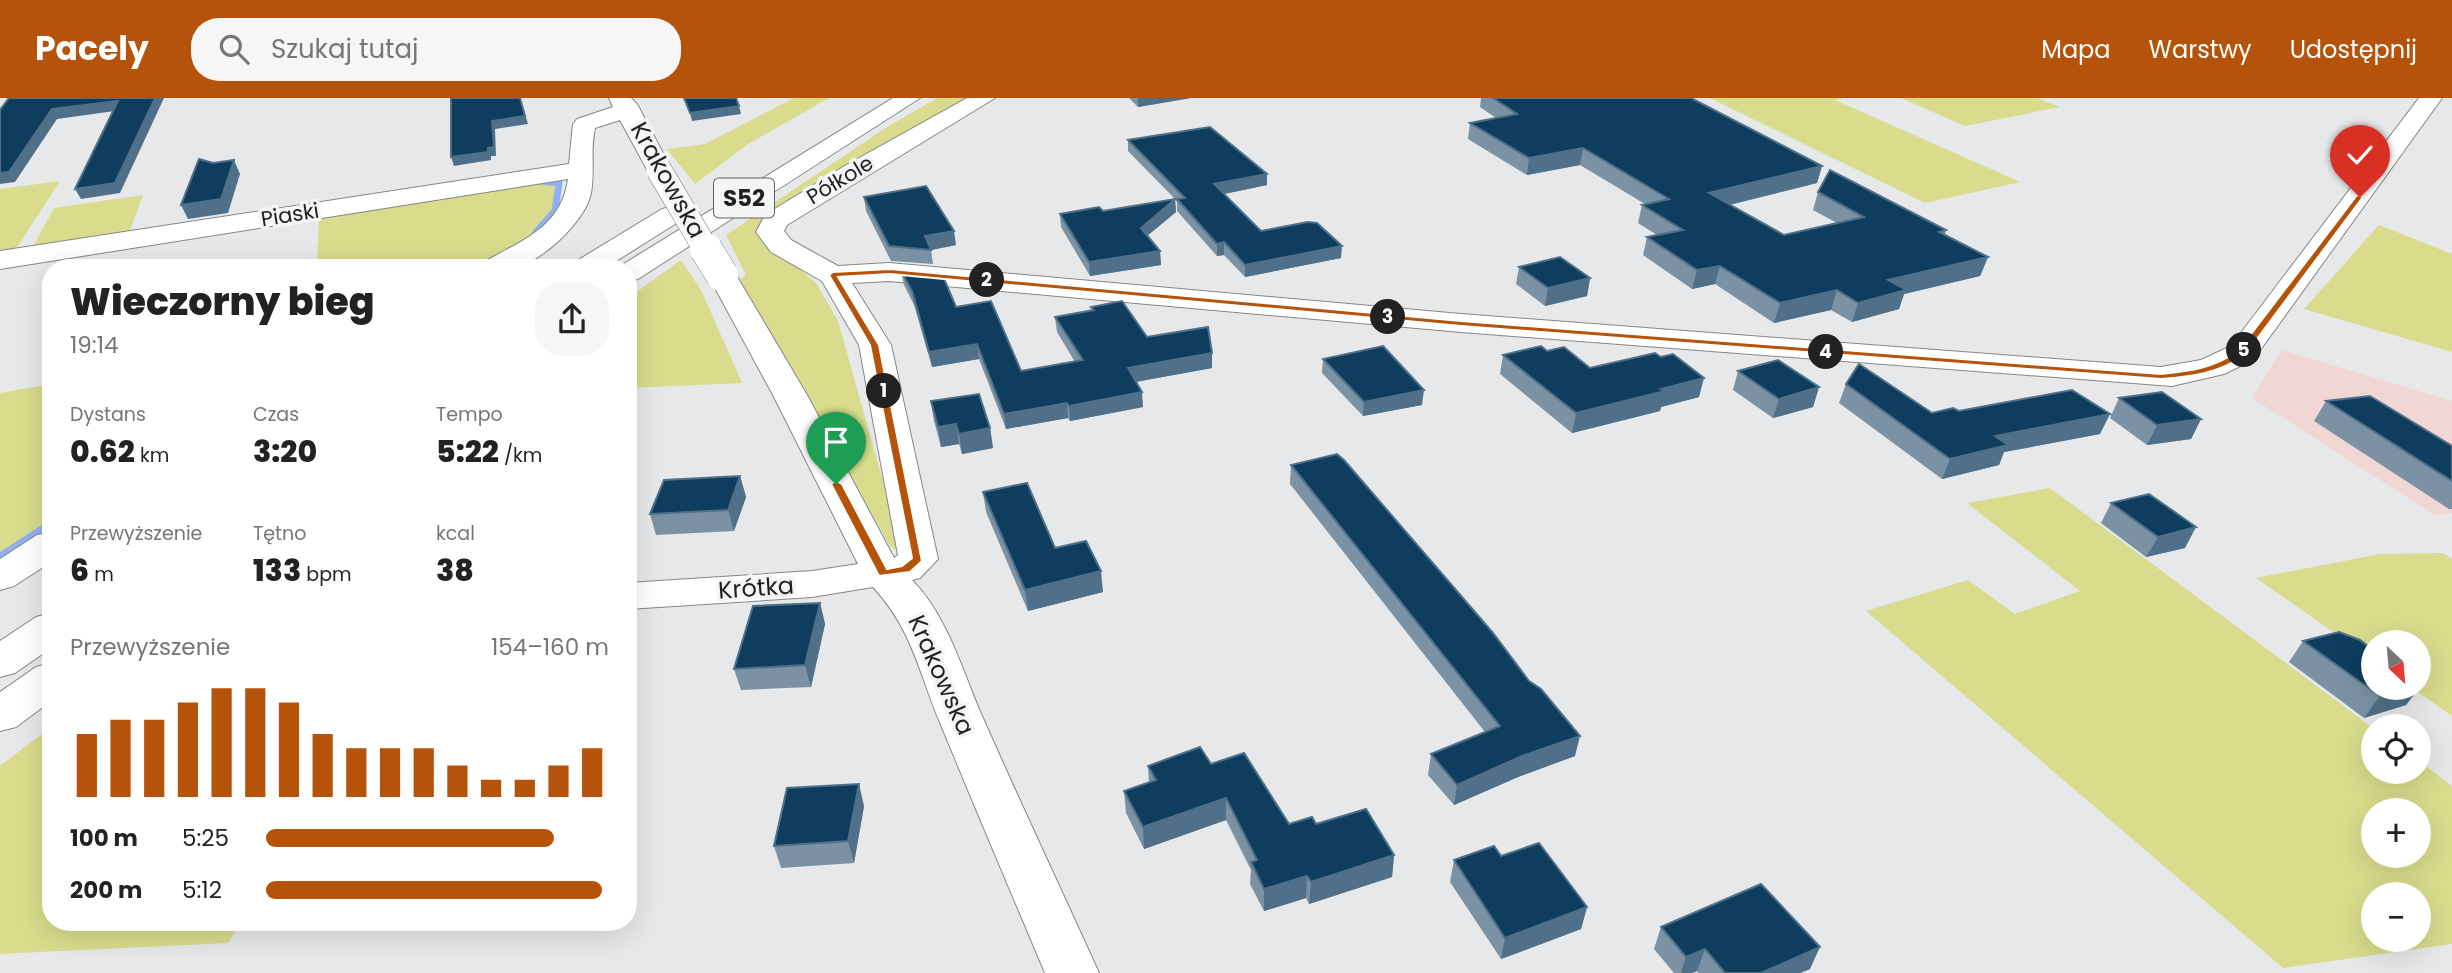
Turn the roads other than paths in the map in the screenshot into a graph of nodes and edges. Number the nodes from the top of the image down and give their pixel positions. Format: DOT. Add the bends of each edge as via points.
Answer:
graph roads {
  1 [pos="869,98"];
  2 [pos="909,98"];
  3 [pos="984,98"];
  4 [pos="2420,102"];
  5 [pos="624,104"];
  6 [pos="797,138"];
  7 [pos="773,153"];
  8 [pos="750,167"];
  9 [pos="579,170"];
  10 [pos="703,196"];
  11 [pos="508,259"];
  12 [pos="600,259"];
  13 [pos="0,261"];
  14 [pos="637,267"];
  15 [pos="833,275"];
  16 [pos="42,550"];
  17 [pos="883,573"];
  18 [pos="0,577"];
  19 [pos="637,595"];
  20 [pos="42,633"];
  21 [pos="0,662"];
  22 [pos="42,685"];
  23 [pos="2,714"];
  24 [pos="1072,973"];
  1 -- 6 [label="main road"];
  2 -- 14 [label="main road, S52"];
  3 -- 15 [label="main road, Półkole" via="775,221 770,232 781,246"];
  4 -- 15 [label="main road" via="2242,353 2224,365 2191,374 2161,377 1596,334 890,272"];
  5 -- 9 [label="main road" via="585,124"];
  5 -- 17 [label="main road, Krakowska, bridge" via="790,395"];
  7 -- 8 [label="main road, S52"];
  9 -- 11 [label="main road" via="573,210 560,225"];
  9 -- 13 [label="main road, Piaski"];
  10 -- 12 [label="main road, S52"];
  15 -- 17 [label="main road, Krótka" via="875,345 918,559 906,569"];
  16 -- 18 [label="main road"];
  17 -- 19 [label="main road, Krótka" via="812,584"];
  17 -- 24 [label="main road, Krakowska" via="906,598 942,664 958,713"];
  20 -- 21 [label="main road"];
  22 -- 23 [label="main road"];
}
